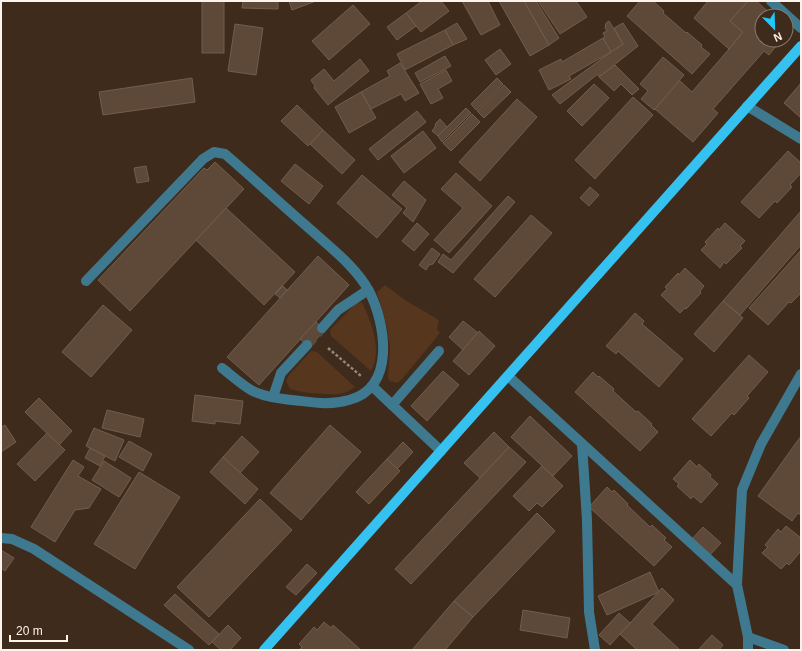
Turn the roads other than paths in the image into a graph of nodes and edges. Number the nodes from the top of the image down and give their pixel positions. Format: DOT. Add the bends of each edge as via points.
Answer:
graph roads {
  1 [pos="771,1"];
  2 [pos="801,28"];
  3 [pos="801,46"];
  4 [pos="747,106"];
  5 [pos="801,139"];
  6 [pos="86,281"];
  7 [pos="368,290"];
  8 [pos="322,328"];
  9 [pos="307,345"];
  10 [pos="438,351"];
  11 [pos="222,368"];
  12 [pos="801,374"];
  13 [pos="508,376"];
  14 [pos="372,386"];
  15 [pos="273,397"];
  16 [pos="392,405"];
  17 [pos="582,444"];
  18 [pos="441,451"];
  19 [pos="1,538"];
  20 [pos="737,585"];
  21 [pos="748,637"];
  22 [pos="190,650"];
  23 [pos="264,650"];
  24 [pos="595,650"];
  25 [pos="748,650"];
  26 [pos="784,650"];
  1 -- 2 [label="street"];
  3 -- 4 [label="main road"];
  4 -- 5 [label="street"];
  4 -- 13 [label="main road"];
  6 -- 7 [label="street" via="203,158 214,152 225,154 332,249 355,272"];
  7 -- 8 [label="street" via="338,310"];
  7 -- 14 [label="street" via="375,305 384,346 382,367"];
  9 -- 15 [label="street" via="281,373"];
  10 -- 16 [label="street"];
  11 -- 15 [label="street" via="251,390"];
  12 -- 20 [label="street" via="761,444 742,490"];
  13 -- 17 [label="street"];
  13 -- 18 [label="main road"];
  14 -- 15 [label="street" via="350,400 327,404"];
  14 -- 16 [label="street"];
  16 -- 18 [label="street"];
  17 -- 20 [label="street"];
  17 -- 24 [label="street" via="589,612"];
  18 -- 23 [label="main road"];
  19 -- 22 [label="street" via="12,539 34,549"];
  20 -- 21 [label="street"];
  21 -- 25 [label="street"];
  21 -- 26 [label="street"];
}
